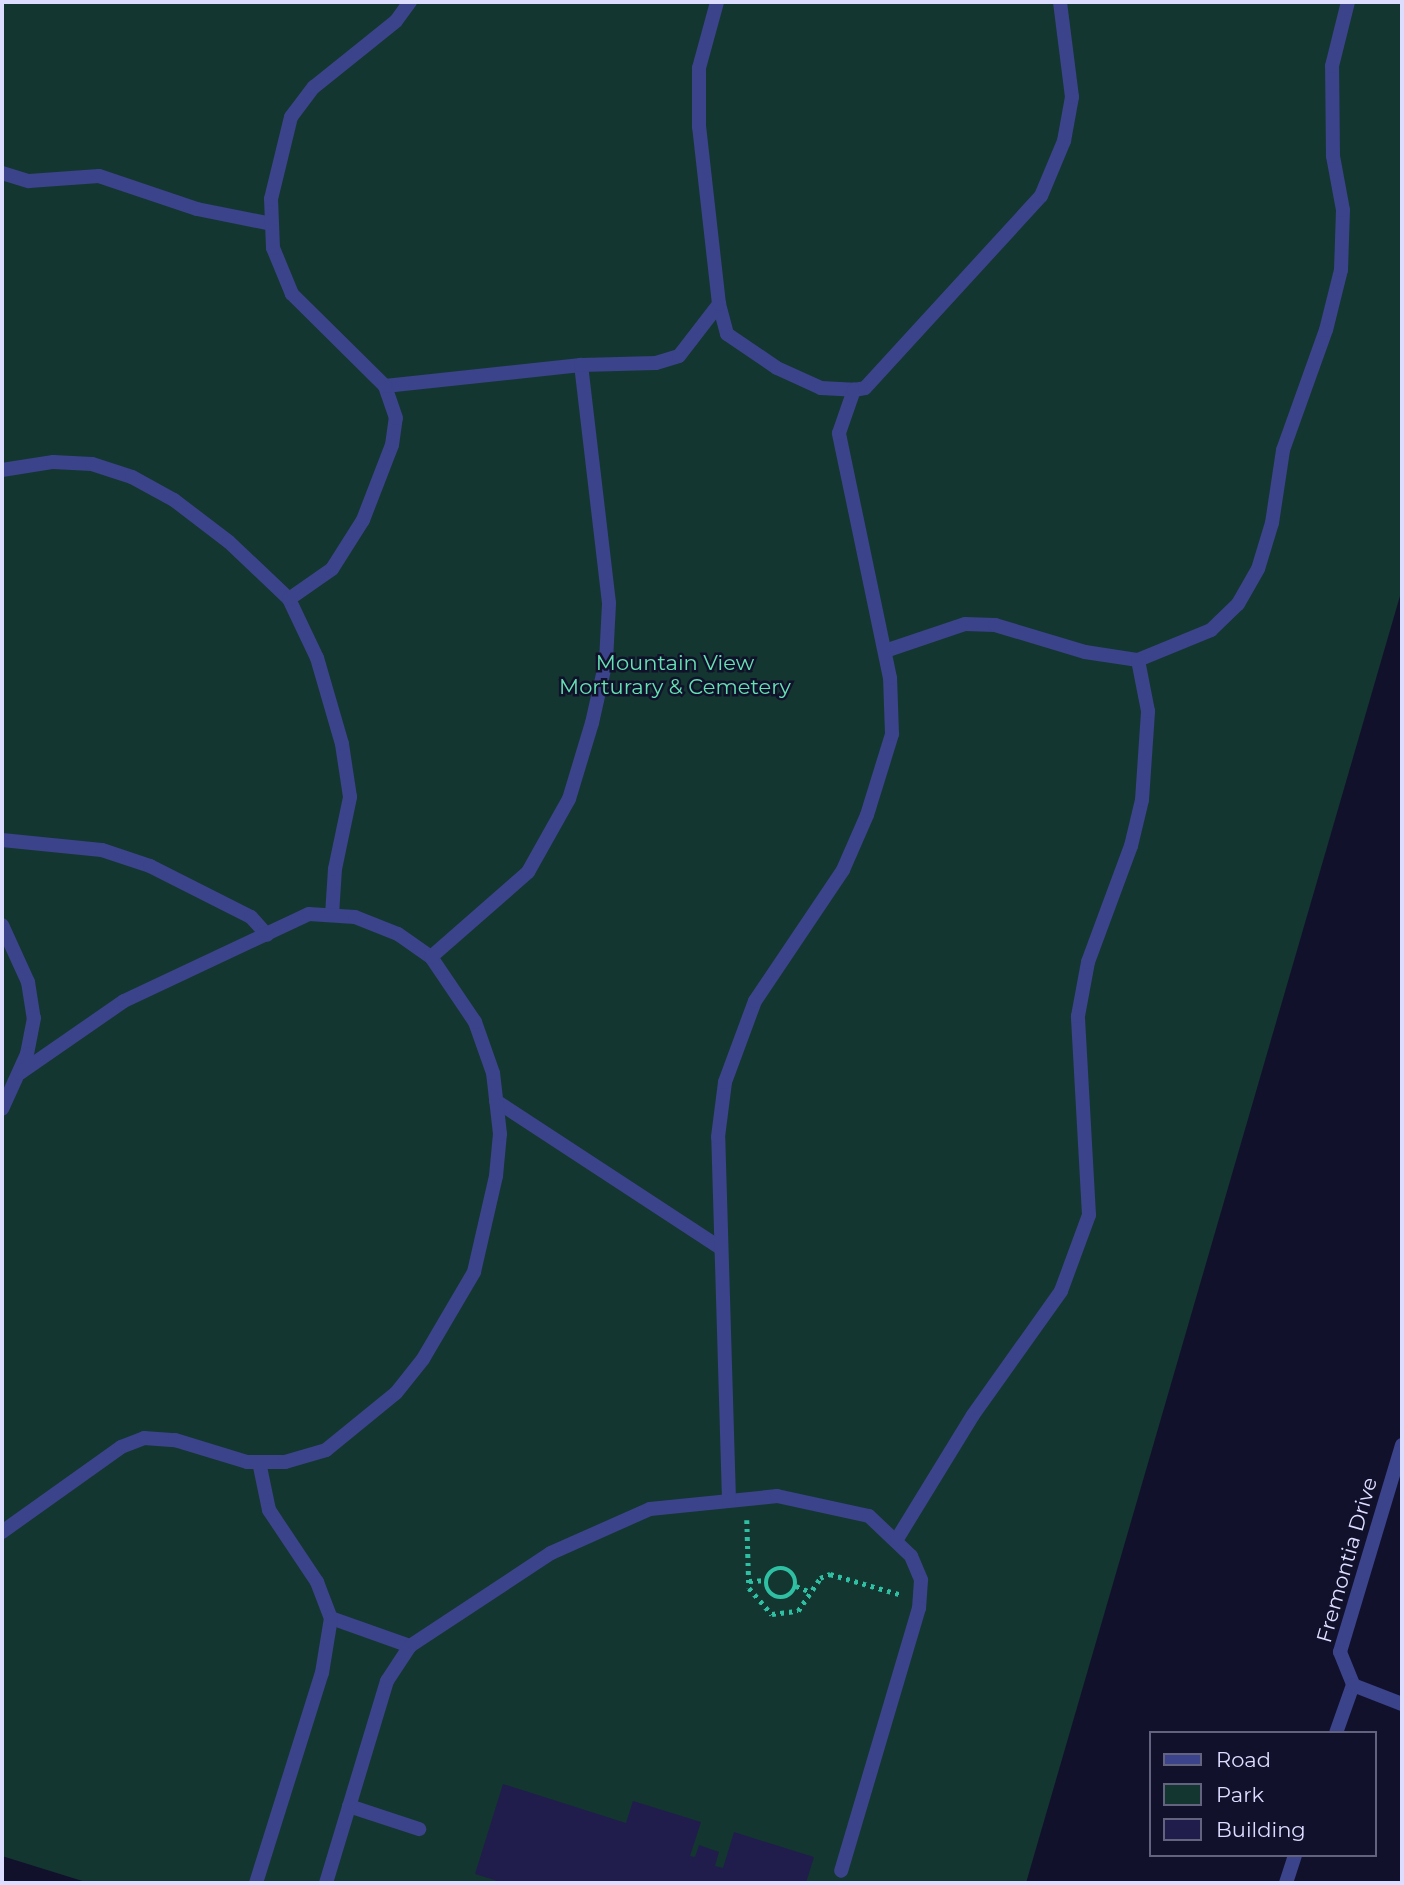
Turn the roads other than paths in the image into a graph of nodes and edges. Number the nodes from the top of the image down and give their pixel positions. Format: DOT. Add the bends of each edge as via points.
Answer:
graph roads {
  1 [pos="410,2"];
  2 [pos="717,2"];
  3 [pos="1060,2"];
  4 [pos="1348,2"];
  5 [pos="2,173"];
  6 [pos="272,224"];
  7 [pos="719,304"];
  8 [pos="581,365"];
  9 [pos="385,386"];
  10 [pos="855,390"];
  11 [pos="2,470"];
  12 [pos="289,599"];
  13 [pos="885,651"];
  14 [pos="1138,660"];
  15 [pos="2,840"];
  16 [pos="332,915"];
  17 [pos="2,925"];
  18 [pos="267,935"];
  19 [pos="431,957"];
  20 [pos="20,1073"];
  21 [pos="496,1101"];
  22 [pos="2,1109"];
  23 [pos="721,1248"];
  24 [pos="1402,1445"];
  25 [pos="259,1462"];
  26 [pos="729,1500"];
  27 [pos="4,1533"];
  28 [pos="897,1539"];
  29 [pos="331,1618"];
  30 [pos="410,1646"];
  31 [pos="1353,1685"];
  32 [pos="1402,1704"];
  33 [pos="1336,1731"];
  34 [pos="349,1806"];
  35 [pos="419,1829"];
  36 [pos="1294,1857"];
  37 [pos="841,1871"];
  38 [pos="256,1883"];
  39 [pos="326,1883"];
  40 [pos="1286,1883"];
  1 -- 6 [label="street" via="396,21 314,87 291,117 277,158"];
  2 -- 7 [label="street" via="699,68 699,127"];
  3 -- 10 [label="street" via="1072,97 1064,141 1041,195 865,388"];
  4 -- 14 [label="street" via="1332,78 1333,156 1343,210 1341,270 1326,330 1283,450 1258,569 1238,604 1211,630"];
  5 -- 6 [label="street" via="29,181 99,176 197,209"];
  6 -- 9 [label="street" via="273,248 292,295"];
  7 -- 8 [label="street" via="679,356 656,363"];
  7 -- 10 [label="street" via="727,334 777,368 821,388"];
  8 -- 9 [label="street"];
  8 -- 19 [label="street" via="609,603 606,661 593,723 569,799 528,872"];
  9 -- 12 [label="street" via="396,418 392,445 363,520 332,569"];
  10 -- 13 [label="street" via="839,433"];
  11 -- 12 [label="street" via="66,462 92,464 132,477 218,534"];
  12 -- 16 [label="street" via="317,658 342,744 350,797 335,869"];
  13 -- 14 [label="street" via="965,624 995,625 1085,652"];
  13 -- 23 [label="street" via="892,734 867,815 843,870 755,1001 727,1071 718,1137"];
  14 -- 28 [label="street" via="1147,711 1142,800 1131,846 1088,962 1078,1016 1089,1215 1061,1291 974,1415"];
  15 -- 18 [label="street" via="102,850 150,866 251,917"];
  16 -- 18 [label="street" via="309,914"];
  16 -- 19 [label="street" via="355,917 398,934"];
  17 -- 20 [label="street" via="27,982 34,1018"];
  18 -- 20 [label="street" via="124,1002"];
  19 -- 21 [label="street" via="475,1022"];
  20 -- 22 [label="street"];
  21 -- 23 [label="street"];
  21 -- 25 [label="street" via="500,1134 486,1229 474,1272 423,1359 378,1410 326,1450 285,1462"];
  23 -- 26 [label="street"];
  24 -- 31 [label="street, Fremontia Drive" via="1340,1653"];
  25 -- 27 [label="street" via="175,1440 144,1438 121,1447"];
  25 -- 29 [label="street" via="269,1510 317,1582"];
  26 -- 28 [label="street" via="777,1496 834,1504 869,1516"];
  26 -- 30 [label="street" via="650,1509 603,1527 551,1553"];
  28 -- 37 [label="street" via="921,1580 920,1600"];
  29 -- 30 [label="street"];
  29 -- 38 [label="street" via="322,1673"];
  30 -- 34 [label="street" via="387,1681"];
  31 -- 32 [label="street"];
  31 -- 33 [label="street"];
  34 -- 35 [label="street"];
  34 -- 39 [label="street"];
  36 -- 40 [label="street"];
}
